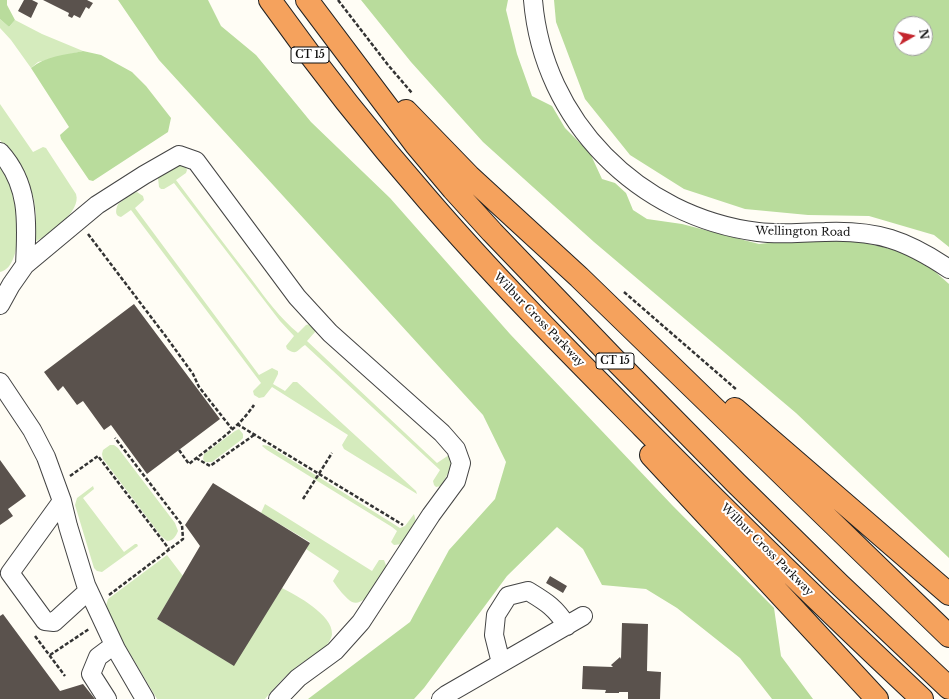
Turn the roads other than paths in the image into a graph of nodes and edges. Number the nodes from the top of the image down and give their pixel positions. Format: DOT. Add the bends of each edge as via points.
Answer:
graph roads {
  1 [pos="254,0"];
  2 [pos="270,0"];
  3 [pos="533,0"];
  4 [pos="309,3"];
  5 [pos="352,109"];
  6 [pos="0,152"];
  7 [pos="25,265"];
  8 [pos="949,269"];
  9 [pos="579,277"];
  10 [pos="0,305"];
  11 [pos="545,327"];
  12 [pos="3,393"];
  13 [pos="62,501"];
  14 [pos="88,591"];
  15 [pos="949,594"];
  16 [pos="583,616"];
  17 [pos="567,626"];
  18 [pos="949,636"];
  19 [pos="114,645"];
  20 [pos="501,663"];
  21 [pos="949,688"];
  22 [pos="107,699"];
  23 [pos="144,699"];
  24 [pos="278,699"];
  25 [pos="441,699"];
  26 [pos="877,699"];
  27 [pos="922,699"];
  1 -- 5 [label="highway" via="314,72"];
  2 -- 5 [label="highway, Wilbur Cross Parkway / CT 15"];
  3 -- 8 [label="street, Wellington Road" via="538,35 552,80 563,101 590,141 606,158 660,200 698,217 740,229 780,233 868,233 887,237 923,252"];
  4 -- 9 [label="highway" via="448,155"];
  4 -- 21 [label="highway, CT 15" via="416,145 492,232 741,488"];
  5 -- 11 [label="highway, Wilbur Cross Parkway / CT 15" via="427,199"];
  6 -- 7 [label="street" via="15,173 23,194 27,230"];
  7 -- 10 [label="street"];
  7 -- 24 [label="street" via="97,204 179,155 196,161 297,297 330,333 442,433 456,449 461,462 456,481 431,514 360,622 335,651 298,678"];
  9 -- 15 [label="highway"];
  9 -- 18 [label="highway"];
  11 -- 26 [label="highway" via="628,431"];
  11 -- 27 [label="highway, Wilbur Cross Parkway / CT 15" via="756,541"];
  12 -- 13 [label="street" via="32,430 46,457"];
  13 -- 14 [label="street"];
  13 -- 14 [label="street" via="10,573 45,620 54,622"];
  14 -- 19 [label="street"];
  16 -- 17 [label="street"];
  17 -- 20 [label="street"];
  17 -- 20 [label="street" via="548,602 528,591 508,596 496,615 494,635"];
  19 -- 22 [label="street" via="98,657 91,674"];
  19 -- 23 [label="street"];
  20 -- 25 [label="street"];
}
